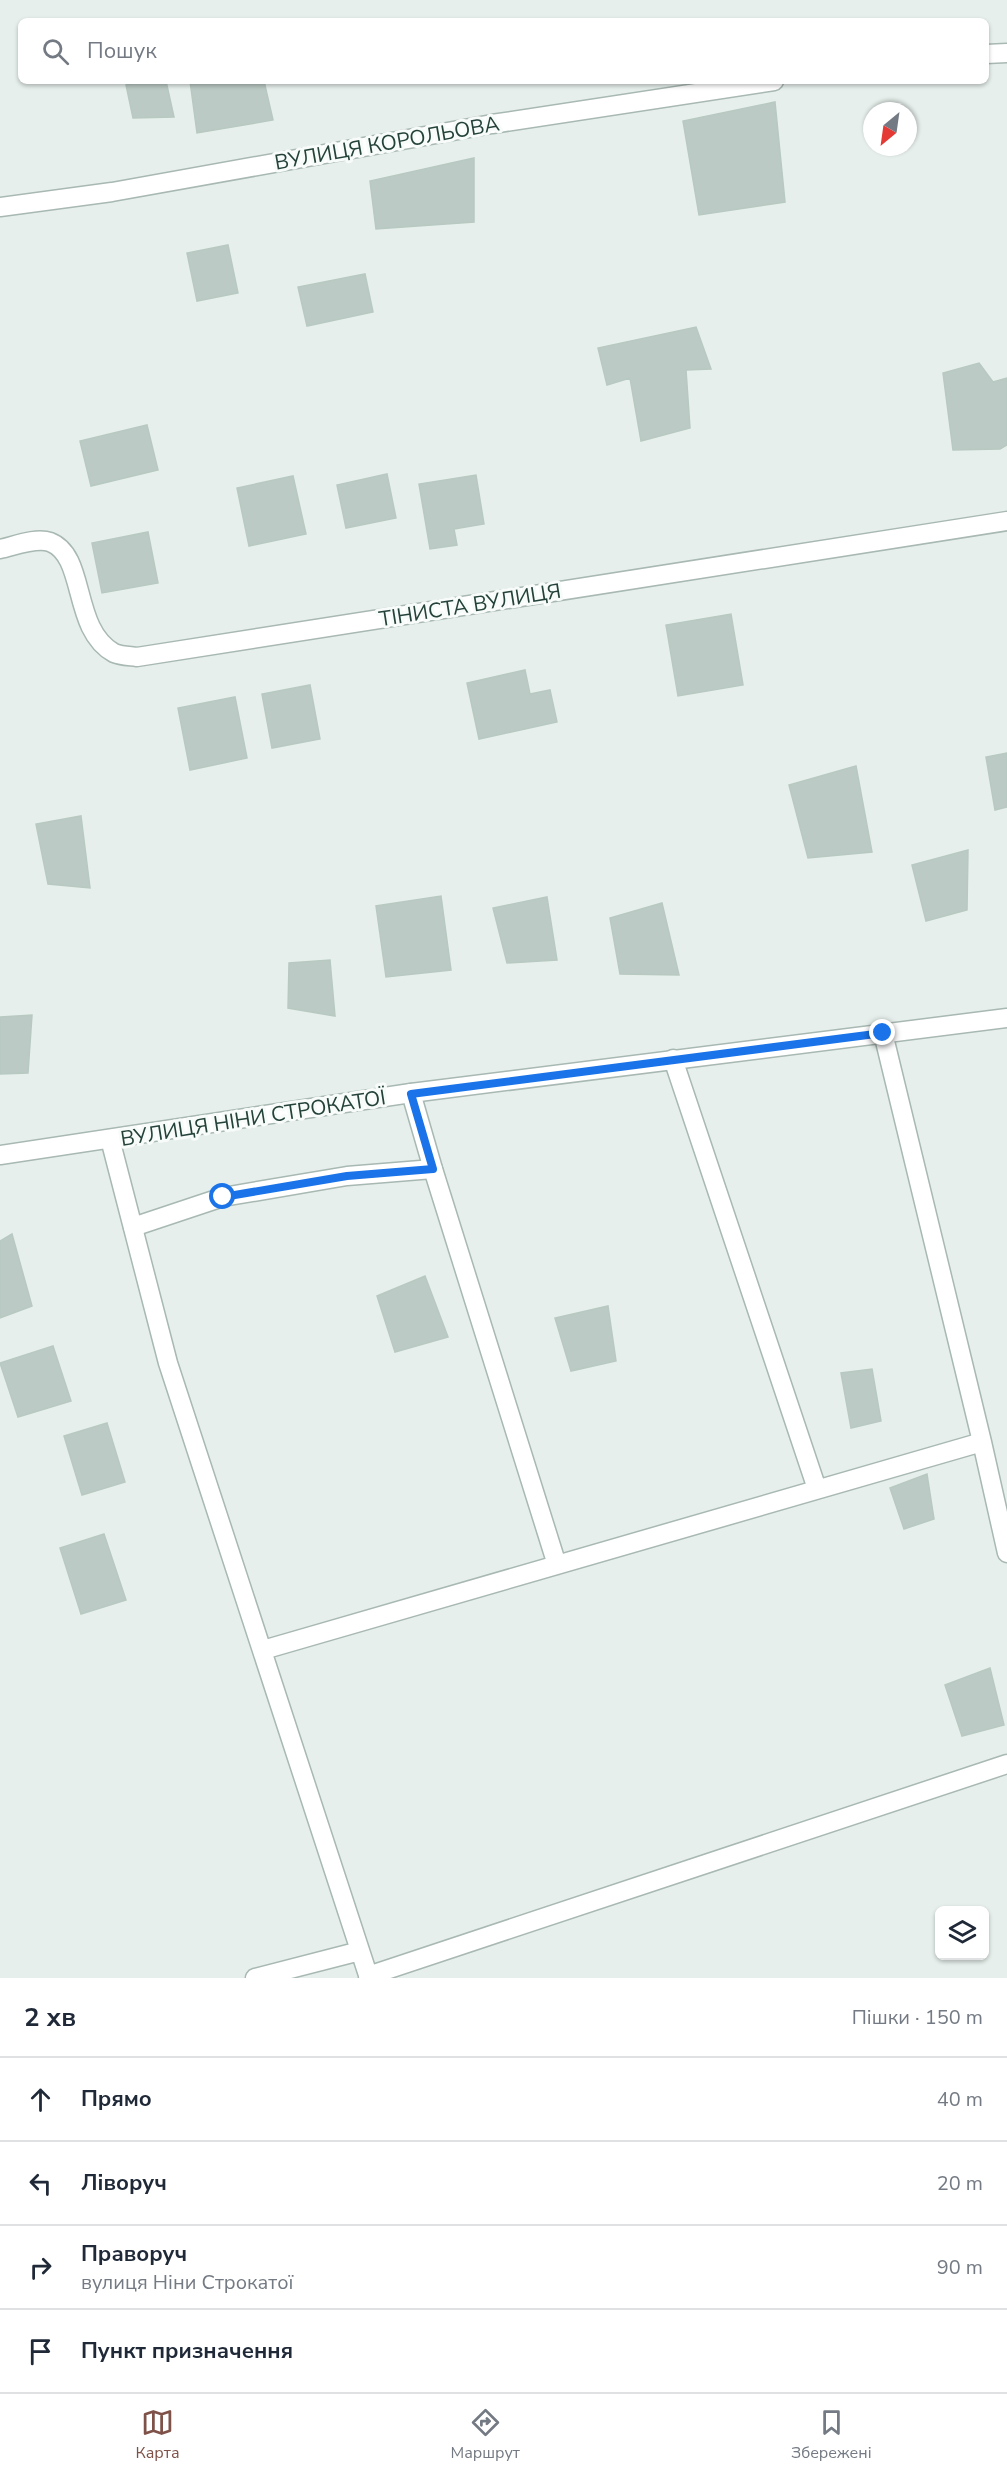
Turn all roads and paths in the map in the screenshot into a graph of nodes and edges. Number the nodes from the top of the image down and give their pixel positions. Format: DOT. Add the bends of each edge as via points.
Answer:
graph roads {
  1 [pos="989,54"];
  2 [pos="1007,54"];
  3 [pos="754,84"];
  4 [pos="0,207"];
  5 [pos="1007,521"];
  6 [pos="0,549"];
  7 [pos="1007,1018"];
  8 [pos="883,1033"];
  9 [pos="673,1059"];
  10 [pos="411,1094"];
  11 [pos="110,1139"];
  12 [pos="0,1155"];
  13 [pos="433,1169"];
  14 [pos="133,1227"];
  15 [pos="982,1442"];
  16 [pos="817,1489"];
  17 [pos="1007,1554"];
  18 [pos="557,1565"];
  19 [pos="262,1650"];
  20 [pos="1007,1764"];
  21 [pos="360,1951"];
  22 [pos="369,1977"];
  23 [pos="255,1978"];
  1 -- 2 [label="street"];
  3 -- 4 [label="street, ВУЛИЦЯ КОРОЛЬОВА" via="492,124 112,192"];
  5 -- 6 [label="street, ТІНИСТА ВУЛИЦЯ" via="137,657 116,654 99,642 87,621 65,553 49,542"];
  7 -- 8 [label="street, ВУЛИЦЯ НІНИ СТРОКАТОЇ"];
  8 -- 9 [label="street, ВУЛИЦЯ НІНИ СТРОКАТОЇ"];
  8 -- 15 [label="street"];
  9 -- 10 [label="street, ВУЛИЦЯ НІНИ СТРОКАТОЇ"];
  9 -- 16 [label="street"];
  10 -- 11 [label="street, ВУЛИЦЯ НІНИ СТРОКАТОЇ"];
  10 -- 13 [label="street"];
  11 -- 12 [label="street, ВУЛИЦЯ НІНИ СТРОКАТОЇ"];
  11 -- 14 [label="street"];
  13 -- 14 [label="street" via="347,1176 223,1197"];
  13 -- 18 [label="street"];
  14 -- 19 [label="street" via="168,1363"];
  15 -- 16 [label="street"];
  15 -- 17 [label="street"];
  16 -- 18 [label="street"];
  18 -- 19 [label="street"];
  19 -- 21 [label="street"];
  20 -- 22 [label="street"];
  21 -- 22 [label="street"];
  21 -- 23 [label="street"];
}
